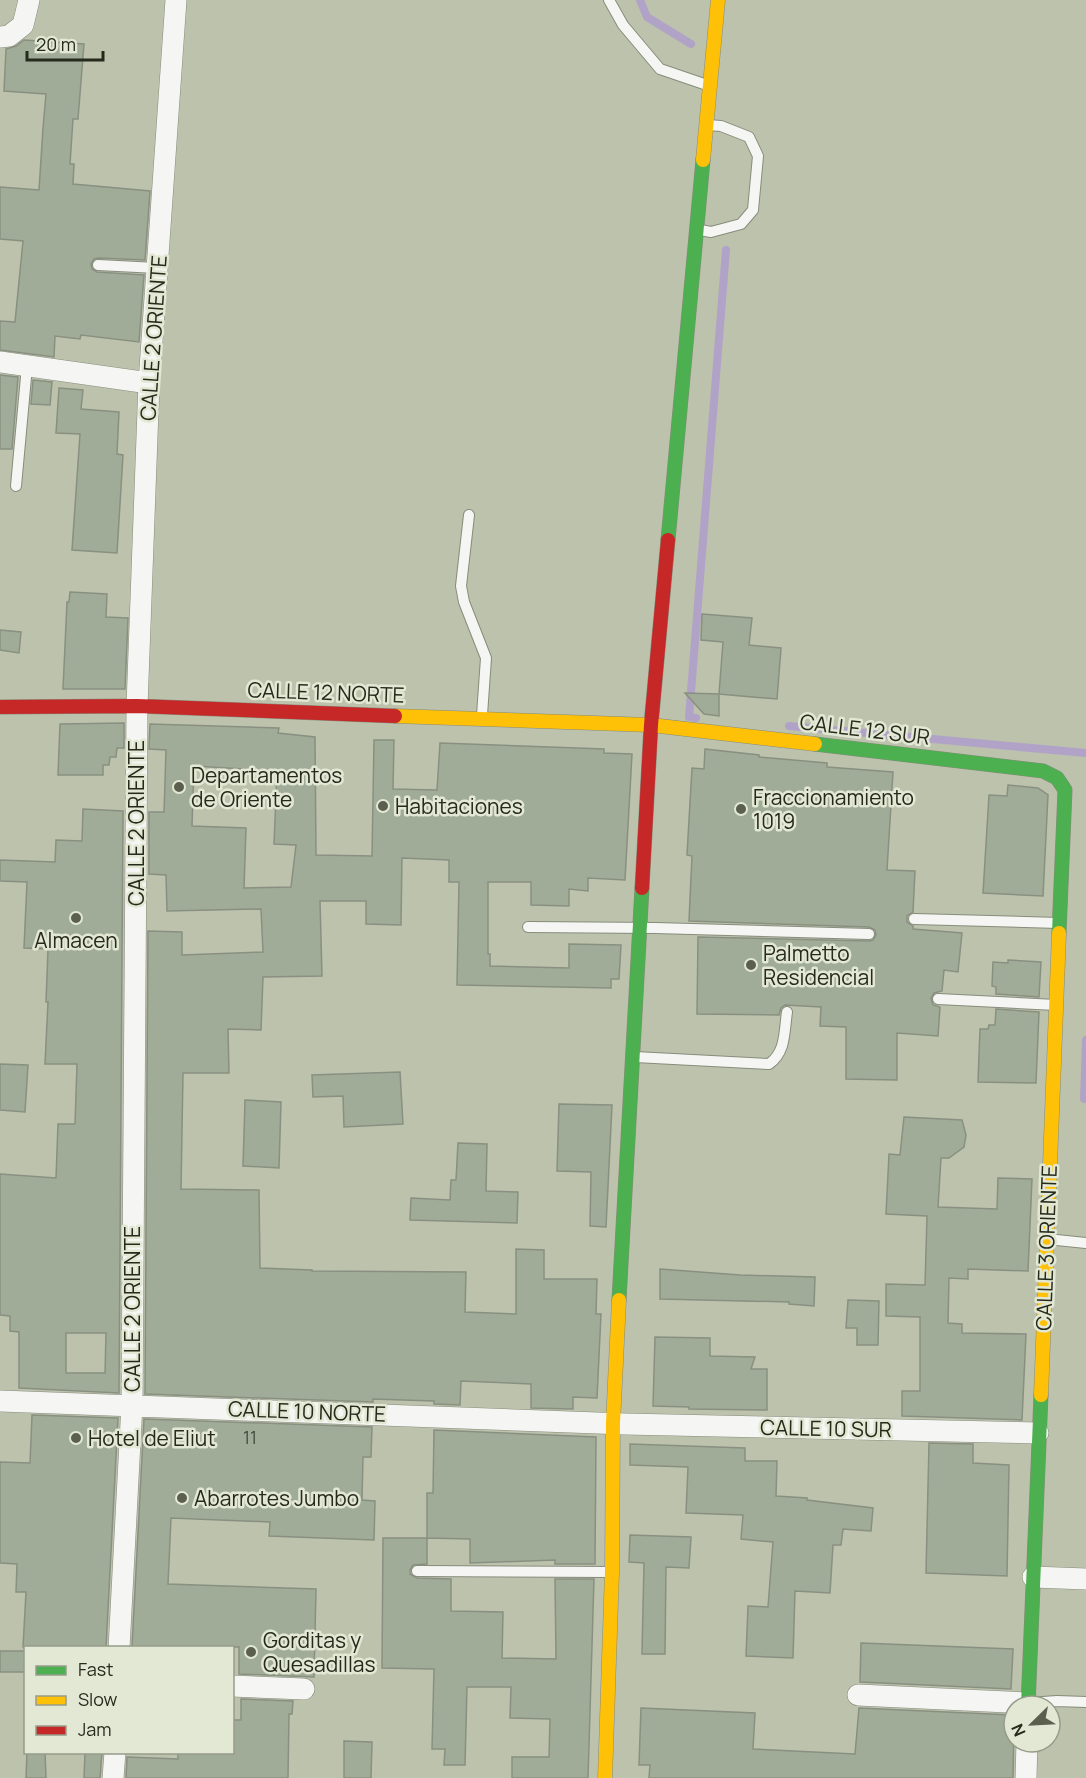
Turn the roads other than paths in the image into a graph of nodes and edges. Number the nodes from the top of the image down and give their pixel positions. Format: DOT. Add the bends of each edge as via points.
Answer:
graph roads {
  1 [pos="29,0"];
  2 [pos="176,0"];
  3 [pos="609,0"];
  4 [pos="718,0"];
  5 [pos="0,38"];
  6 [pos="710,86"];
  7 [pos="706,125"];
  8 [pos="697,230"];
  9 [pos="98,265"];
  10 [pos="157,267"];
  11 [pos="0,362"];
  12 [pos="27,366"];
  13 [pos="149,383"];
  14 [pos="16,486"];
  15 [pos="469,515"];
  16 [pos="137,706"];
  17 [pos="0,707"];
  18 [pos="482,719"];
  19 [pos="651,725"];
  20 [pos="1065,790"];
  21 [pos="914,919"];
  22 [pos="1060,923"];
  23 [pos="528,927"];
  24 [pos="639,928"];
  25 [pos="869,934"];
  26 [pos="938,999"];
  27 [pos="1056,1005"];
  28 [pos="787,1012"];
  29 [pos="632,1057"];
  30 [pos="1047,1239"];
  31 [pos="1086,1243"];
  32 [pos="0,1401"];
  33 [pos="132,1404"];
  34 [pos="613,1423"];
  35 [pos="1038,1433"];
  36 [pos="417,1571"];
  37 [pos="612,1572"];
  38 [pos="1033,1577"];
  39 [pos="1086,1579"];
  40 [pos="119,1646"];
  41 [pos="234,1686"];
  42 [pos="304,1689"];
  43 [pos="1028,1694"];
  44 [pos="858,1695"];
  45 [pos="1062,1701"];
  46 [pos="1086,1702"];
  47 [pos="1002,1703"];
  48 [pos="115,1754"];
  49 [pos="1027,1754"];
  50 [pos="113,1778"];
  51 [pos="605,1778"];
  52 [pos="615,1778"];
  53 [pos="1026,1778"];
  1 -- 5 [label="street" via="24,25"];
  2 -- 10 [label="street, CALLE 2 ORIENTE"];
  3 -- 6 [label="lane" via="623,25 660,69"];
  4 -- 6 [label="street"];
  6 -- 7 [label="street"];
  7 -- 8 [label="street"];
  7 -- 8 [label="lane" via="721,126 749,137 758,156 753,210 741,224 711,232"];
  8 -- 19 [label="street"];
  9 -- 10 [label="lane"];
  10 -- 13 [label="street, CALLE 2 ORIENTE"];
  11 -- 12 [label="street"];
  12 -- 13 [label="street"];
  12 -- 14 [label="lane"];
  13 -- 16 [label="street, CALLE 2 ORIENTE"];
  15 -- 18 [label="lane" via="461,586 486,658"];
  16 -- 17 [label="street, CALLE 12 NORTE"];
  16 -- 18 [label="street, CALLE 12 NORTE"];
  16 -- 33 [label="street, CALLE 2 ORIENTE"];
  18 -- 19 [label="street, CALLE 12 NORTE"];
  19 -- 20 [label="street, CALLE 12 SUR" via="1043,771 1057,778"];
  19 -- 24 [label="street"];
  20 -- 22 [label="street, CALLE 3 ORIENTE"];
  21 -- 22 [label="lane"];
  22 -- 27 [label="street, CALLE 3 ORIENTE"];
  23 -- 24 [label="lane"];
  24 -- 25 [label="lane"];
  24 -- 29 [label="street"];
  26 -- 27 [label="lane"];
  27 -- 30 [label="street, CALLE 3 ORIENTE"];
  28 -- 29 [label="lane" via="781,1051 769,1064"];
  29 -- 34 [label="street"];
  30 -- 31 [label="lane"];
  30 -- 35 [label="street, CALLE 3 ORIENTE"];
  32 -- 33 [label="street, CALLE 10 NORTE"];
  33 -- 34 [label="street, CALLE 10 NORTE"];
  33 -- 40 [label="street, CALLE 2 ORIENTE"];
  34 -- 35 [label="street, CALLE 10 SUR"];
  34 -- 37 [label="street"];
  35 -- 38 [label="street, CALLE 3 ORIENTE"];
  36 -- 37 [label="lane"];
  37 -- 51 [label="street"];
  38 -- 39 [label="street"];
  38 -- 43 [label="street, CALLE 3 ORIENTE"];
  41 -- 42 [label="street"];
  44 -- 47 [label="street"];
  45 -- 46 [label="lane"];
  48 -- 50 [label="street"];
  49 -- 53 [label="street"];
  51 -- 52 [label="street"];
}
